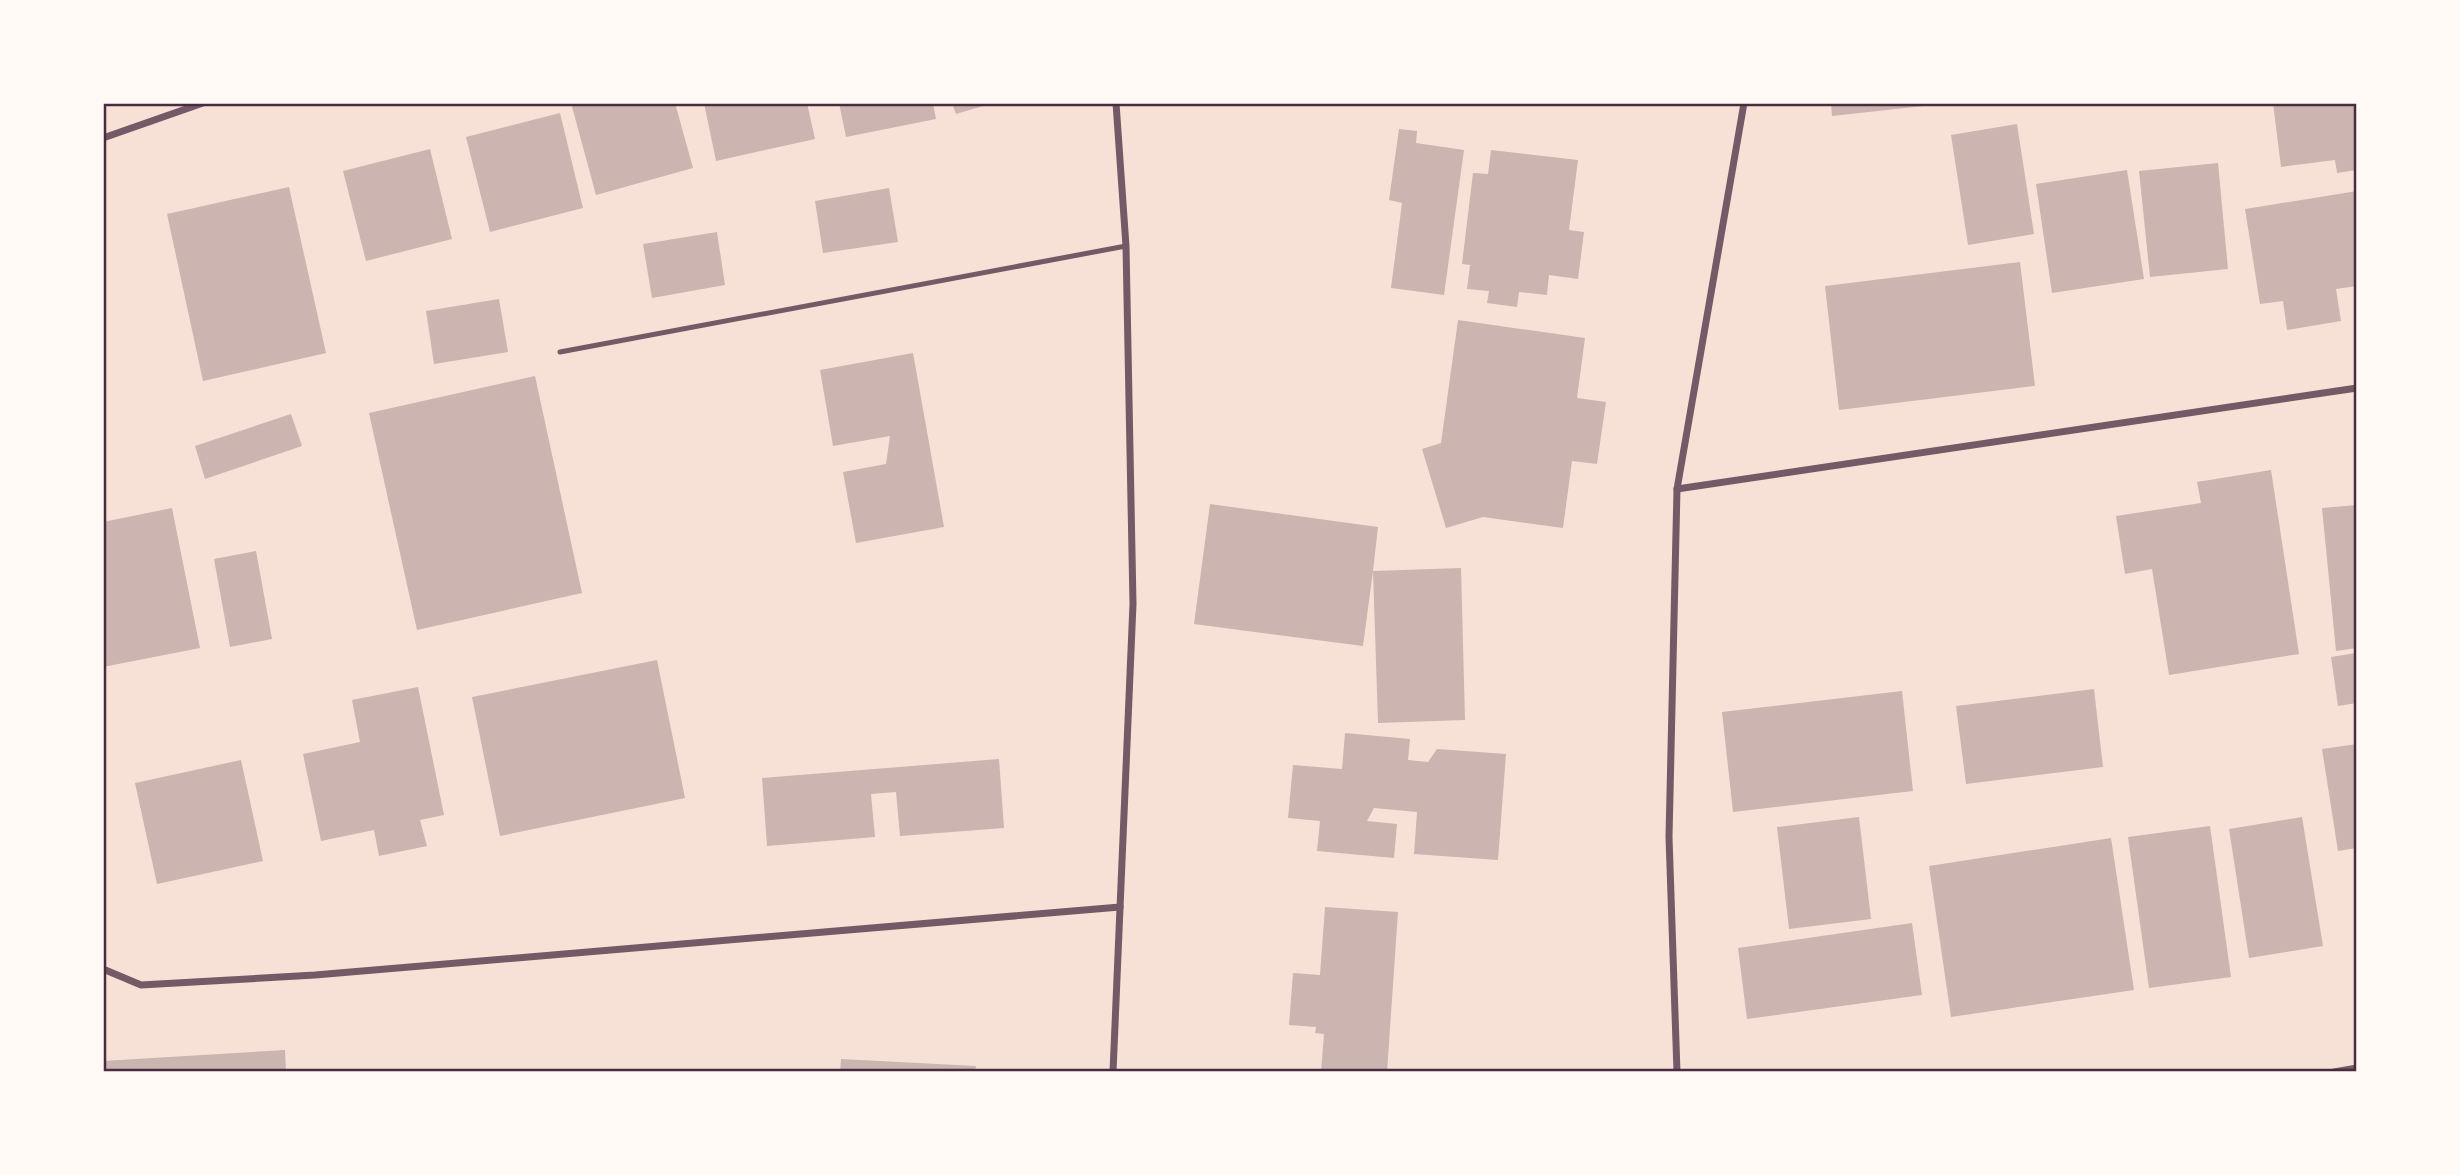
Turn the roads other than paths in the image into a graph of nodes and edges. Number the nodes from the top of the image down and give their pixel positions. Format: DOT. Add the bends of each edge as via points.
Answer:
graph roads {
  1 [pos="203,103"];
  2 [pos="1116,103"];
  3 [pos="1744,103"];
  4 [pos="103,138"];
  5 [pos="1126,246"];
  6 [pos="560,352"];
  7 [pos="2357,388"];
  8 [pos="1677,489"];
  9 [pos="1120,907"];
  10 [pos="103,969"];
  11 [pos="2357,1068"];
  12 [pos="1113,1072"];
  13 [pos="1677,1072"];
  14 [pos="2333,1072"];
  1 -- 4 [label="street"];
  2 -- 5 [label="street"];
  3 -- 8 [label="street"];
  5 -- 6 [label="lane"];
  5 -- 9 [label="street" via="1133,604"];
  7 -- 8 [label="street"];
  8 -- 13 [label="street" via="1669,837"];
  9 -- 10 [label="street" via="315,975 141,985"];
  9 -- 12 [label="street"];
  11 -- 14 [label="street"];
}
